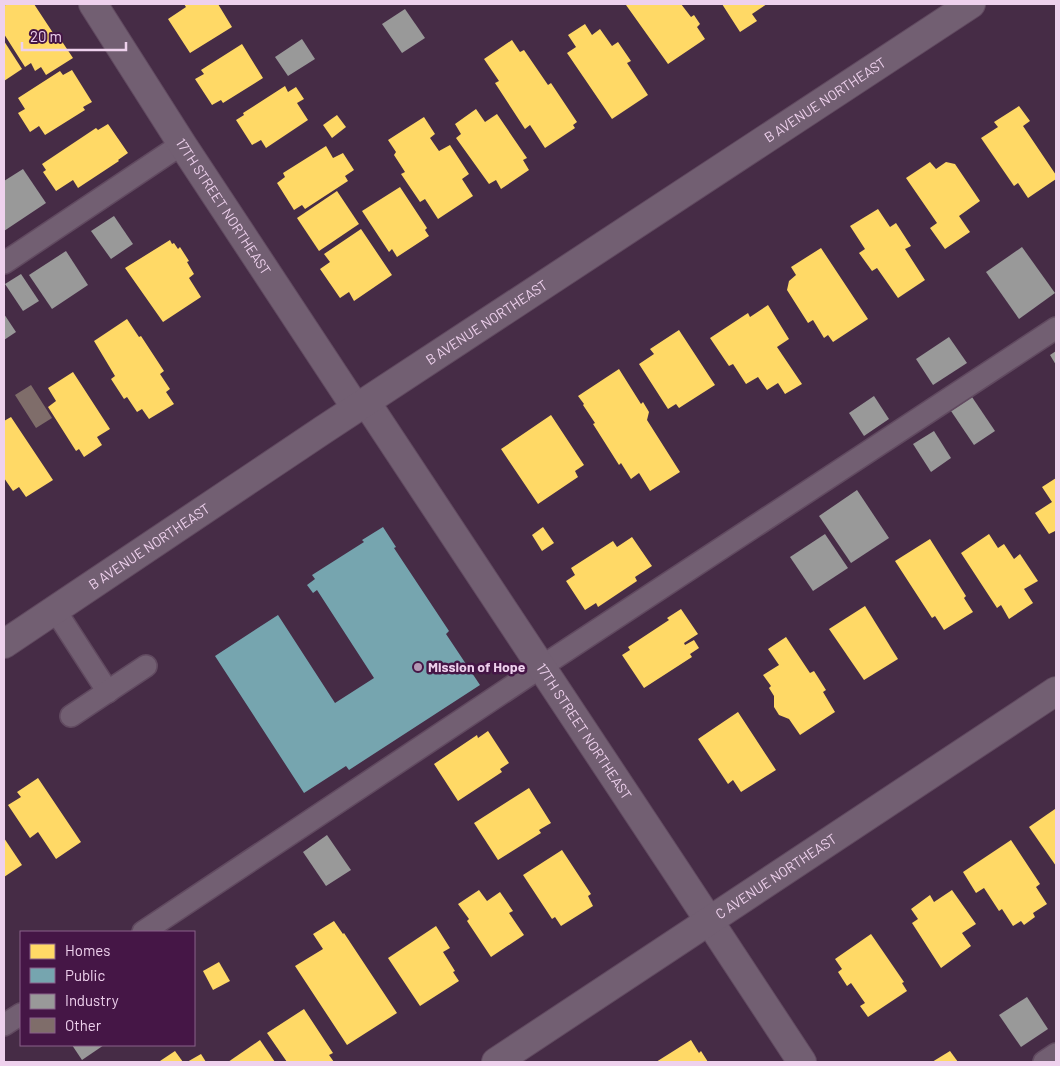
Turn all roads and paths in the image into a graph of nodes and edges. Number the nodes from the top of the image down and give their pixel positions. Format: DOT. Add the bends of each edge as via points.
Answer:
graph roads {
  1 [pos="93,4"];
  2 [pos="971,4"];
  3 [pos="182,144"];
  4 [pos="4,263"];
  5 [pos="1056,328"];
  6 [pos="361,405"];
  7 [pos="55,610"];
  8 [pos="4,644"];
  9 [pos="146,666"];
  10 [pos="541,667"];
  11 [pos="1056,691"];
  12 [pos="108,692"];
  13 [pos="71,716"];
  14 [pos="709,920"];
  15 [pos="145,931"];
  16 [pos="20,1015"];
  17 [pos="4,1025"];
  18 [pos="1056,1054"];
  19 [pos="496,1062"];
  20 [pos="802,1062"];
  21 [pos="1044,1062"];
  1 -- 3 [label="street, 17TH STREET NORTHEAST"];
  2 -- 6 [label="street, B AVENUE NORTHEAST"];
  3 -- 4 [label="lane"];
  3 -- 6 [label="street, 17TH STREET NORTHEAST"];
  5 -- 10 [label="lane"];
  6 -- 7 [label="street, B AVENUE NORTHEAST"];
  6 -- 10 [label="street, 17TH STREET NORTHEAST"];
  7 -- 8 [label="street, B AVENUE NORTHEAST"];
  7 -- 12 [label="lane"];
  9 -- 12 [label="lane"];
  10 -- 14 [label="street, 17TH STREET NORTHEAST"];
  10 -- 15 [label="lane"];
  11 -- 14 [label="street, C AVENUE NORTHEAST"];
  12 -- 13 [label="lane"];
  14 -- 19 [label="street, C AVENUE NORTHEAST"];
  14 -- 20 [label="street, 17TH STREET NORTHEAST"];
  16 -- 17 [label="lane"];
  18 -- 21 [label="lane"];
}
